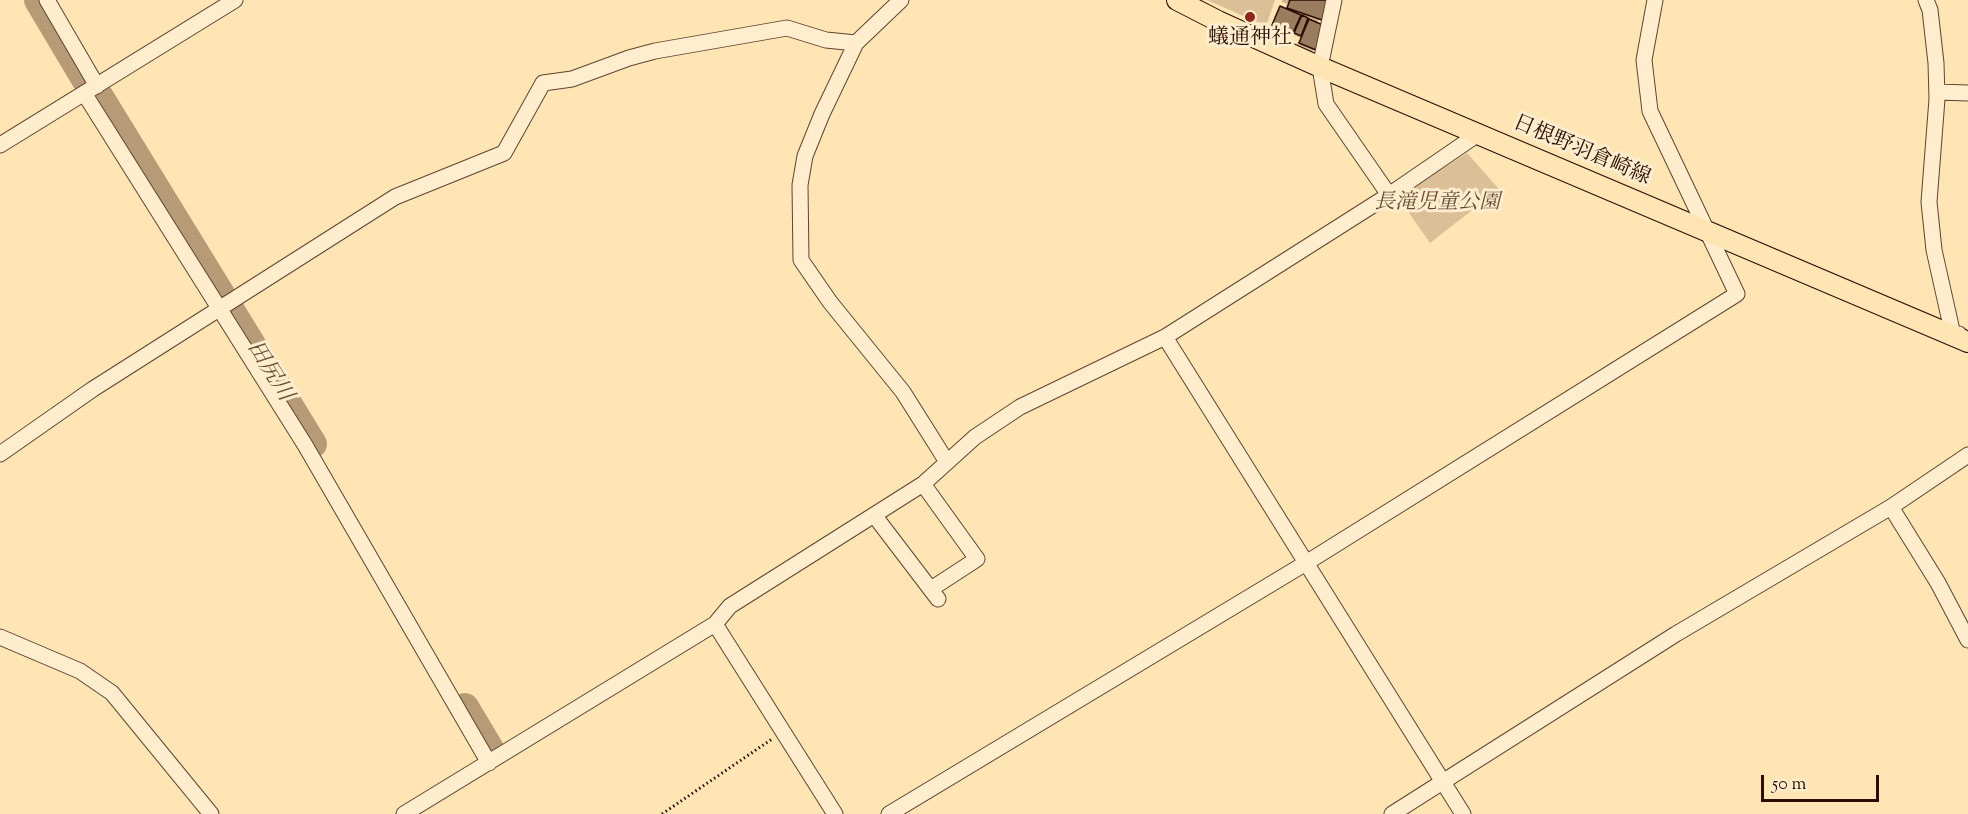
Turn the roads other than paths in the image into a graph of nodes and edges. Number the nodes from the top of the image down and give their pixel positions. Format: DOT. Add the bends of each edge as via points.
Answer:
graph roads {
  1 [pos="47,0"];
  2 [pos="235,0"];
  3 [pos="901,0"];
  4 [pos="1177,0"];
  5 [pos="1334,0"];
  6 [pos="1655,0"];
  7 [pos="1926,0"];
  8 [pos="856,43"];
  9 [pos="1320,67"];
  10 [pos="90,89"];
  11 [pos="1937,92"];
  12 [pos="1968,93"];
  13 [pos="1478,134"];
  14 [pos="0,145"];
  15 [pos="1389,195"];
  16 [pos="1707,232"];
  17 [pos="220,310"];
  18 [pos="1963,336"];
  19 [pos="1165,337"];
  20 [pos="0,454"];
  21 [pos="1968,455"];
  22 [pos="947,462"];
  23 [pos="923,484"];
  24 [pos="1891,507"];
  25 [pos="874,515"];
  26 [pos="1306,563"];
  27 [pos="715,624"];
  28 [pos="0,637"];
  29 [pos="1968,640"];
  30 [pos="489,763"];
  31 [pos="1443,782"];
  32 [pos="211,814"];
  33 [pos="404,814"];
  34 [pos="835,814"];
  35 [pos="889,814"];
  36 [pos="1392,814"];
  37 [pos="1463,814"];
  1 -- 10 [label="street"];
  2 -- 10 [label="street"];
  3 -- 8 [label="street"];
  4 -- 9 [label="main road, 日根野羽倉崎線"];
  5 -- 9 [label="street"];
  6 -- 16 [label="street" via="1644,60 1650,111"];
  7 -- 11 [label="street"];
  8 -- 17 [label="street" via="826,40 787,28 655,51 572,80 543,83 504,153 395,198"];
  8 -- 22 [label="street" via="805,156 800,185 801,260 903,392"];
  9 -- 13 [label="main road, 日根野羽倉崎線"];
  9 -- 15 [label="street" via="1326,104"];
  10 -- 14 [label="street"];
  10 -- 17 [label="street"];
  11 -- 12 [label="street"];
  11 -- 18 [label="street" via="1929,202 1934,250"];
  13 -- 15 [label="street"];
  13 -- 16 [label="main road, 日根野羽倉崎線"];
  15 -- 19 [label="street"];
  16 -- 18 [label="main road, 日根野羽倉崎線"];
  16 -- 26 [label="street" via="1737,294"];
  17 -- 20 [label="street" via="93,389"];
  17 -- 30 [label="street" via="305,445"];
  19 -- 22 [label="street" via="1020,408 975,437"];
  19 -- 26 [label="street"];
  21 -- 24 [label="street"];
  22 -- 23 [label="street"];
  23 -- 25 [label="street"];
  23 -- 25 [label="street" via="977,559 934,594"];
  24 -- 29 [label="street" via="1938,582"];
  24 -- 31 [label="street" via="1676,634"];
  25 -- 27 [label="street" via="730,606"];
  26 -- 31 [label="street"];
  26 -- 35 [label="street"];
  27 -- 30 [label="street"];
  27 -- 34 [label="street"];
  28 -- 32 [label="street" via="80,671 112,693"];
  30 -- 33 [label="street"];
  31 -- 36 [label="street"];
  31 -- 37 [label="street"];
}
